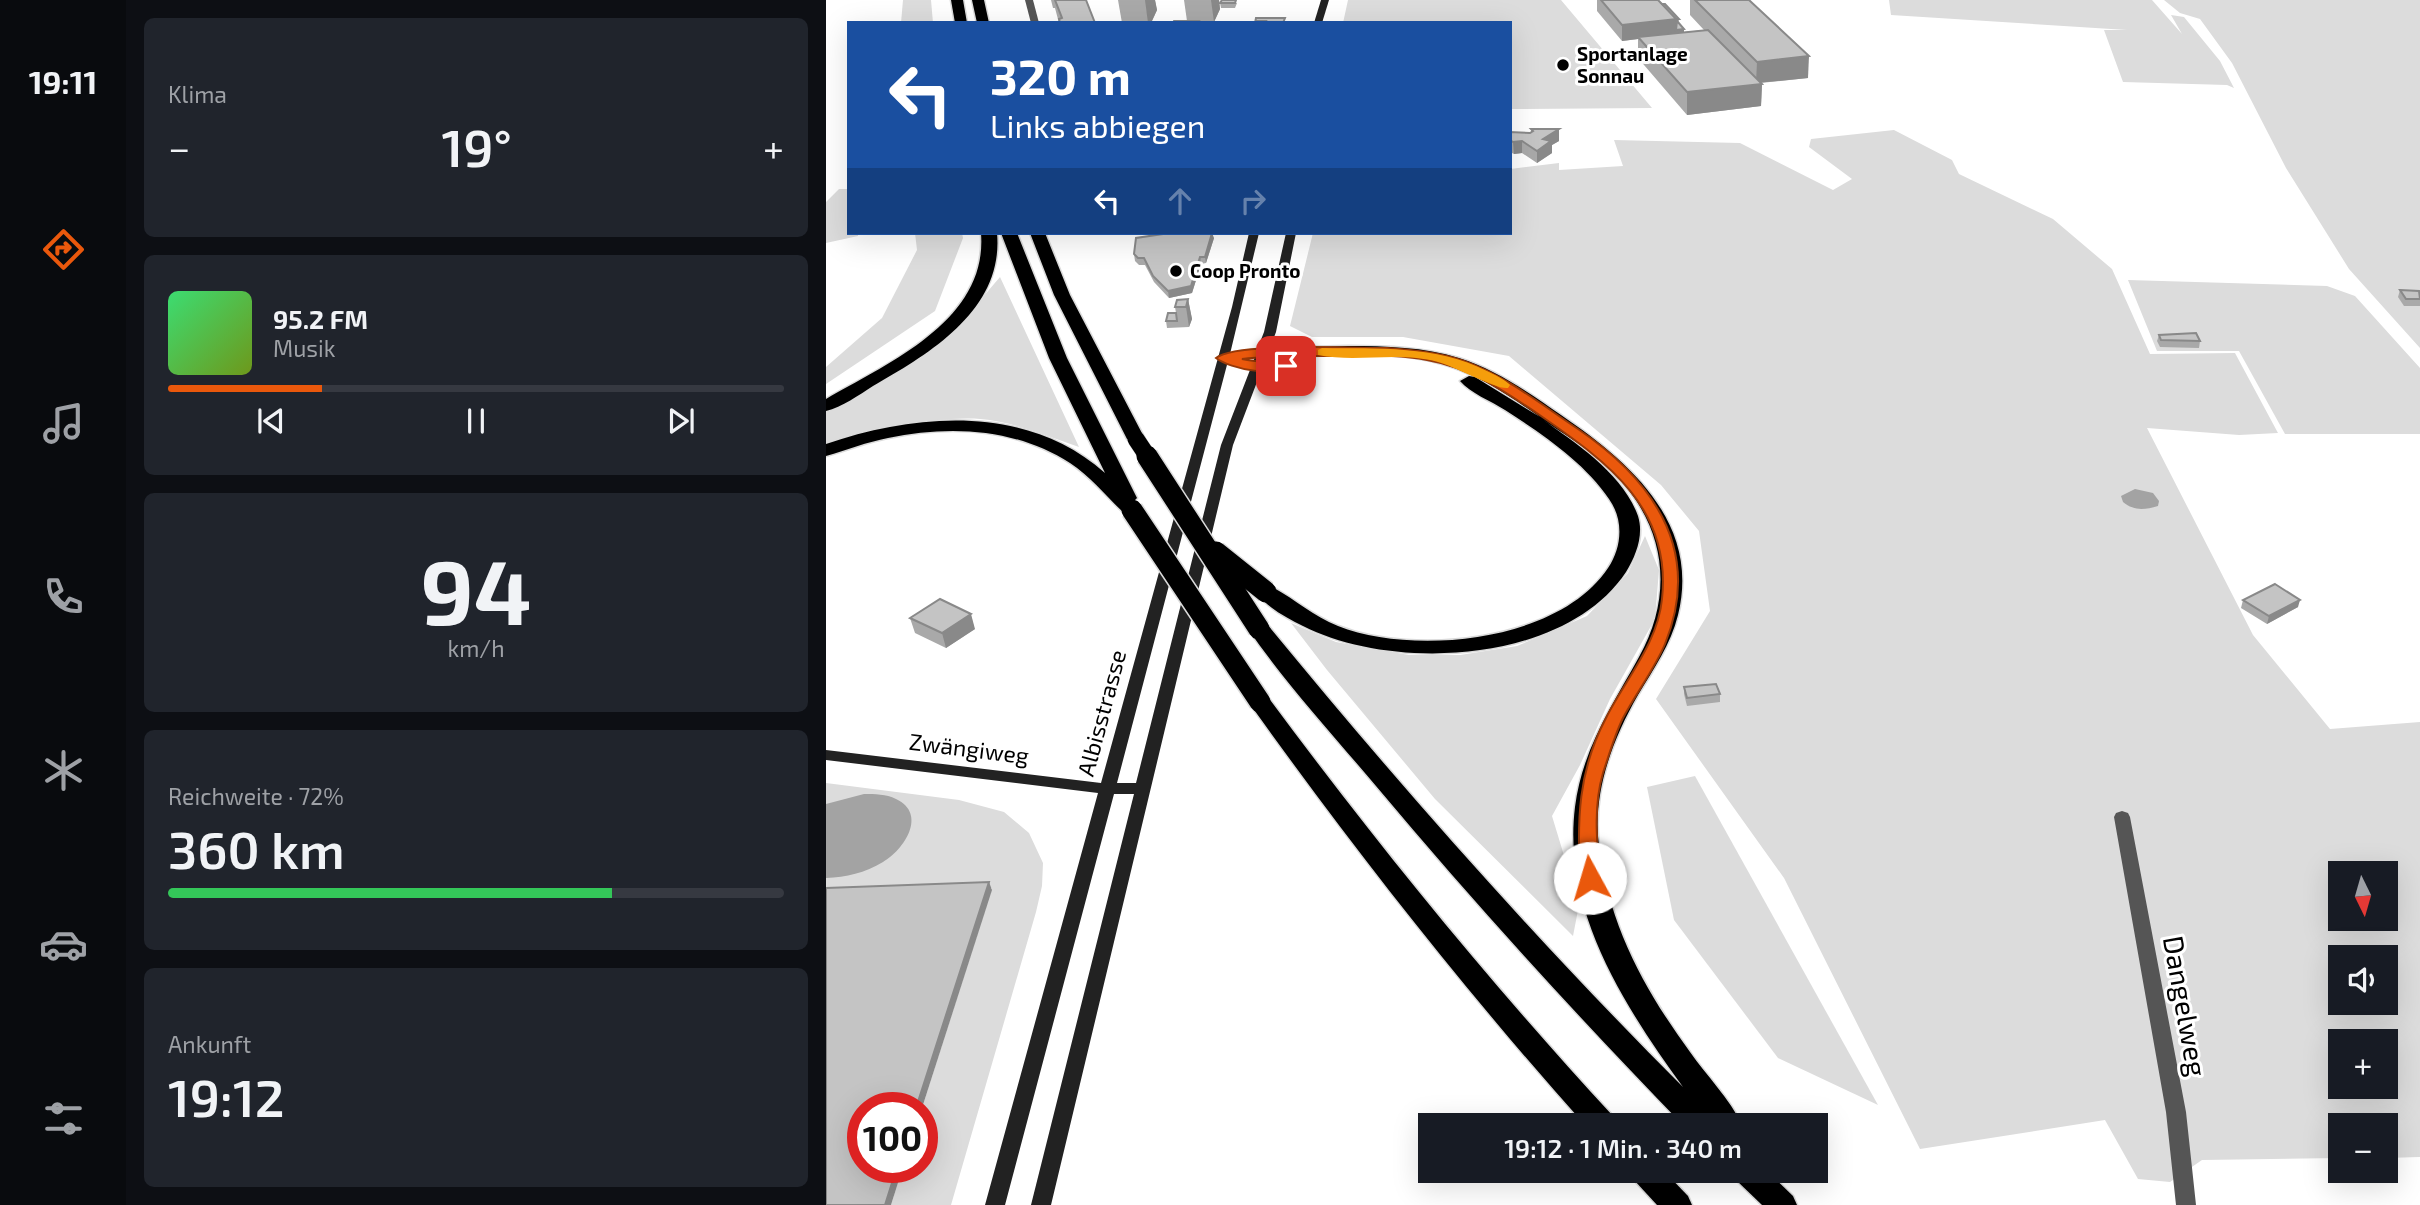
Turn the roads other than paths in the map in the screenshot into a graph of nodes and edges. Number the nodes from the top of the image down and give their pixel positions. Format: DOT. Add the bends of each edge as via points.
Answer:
graph roads {
  1 [pos="957,0"];
  2 [pos="978,0"];
  3 [pos="1029,0"];
  4 [pos="1325,0"];
  5 [pos="961,21"];
  6 [pos="983,21"];
  7 [pos="1034,21"];
  8 [pos="1319,21"];
  9 [pos="989,235"];
  10 [pos="1010,235"];
  11 [pos="1038,235"];
  12 [pos="1254,235"];
  13 [pos="1291,235"];
  14 [pos="1223,358"];
  15 [pos="1259,360"];
  16 [pos="826,405"];
  17 [pos="826,450"];
  18 [pos="1124,497"];
  19 [pos="1198,538"];
  20 [pos="826,755"];
  21 [pos="1143,788"];
  22 [pos="1106,789"];
  23 [pos="2122,817"];
  24 [pos="1593,1113"];
  25 [pos="1690,1113"];
  26 [pos="1719,1113"];
  27 [pos="1656,1183"];
  28 [pos="1760,1183"];
  29 [pos="1767,1183"];
  30 [pos="995,1205"];
  31 [pos="1041,1205"];
  32 [pos="1677,1205"];
  33 [pos="1783,1205"];
  34 [pos="2186,1205"];
  1 -- 5 [label="highway"];
  2 -- 6 [label="highway"];
  3 -- 7 [label="street"];
  4 -- 8 [label="main road"];
  9 -- 16 [label="highway" via="987,272 964,311 923,346"];
  10 -- 18 [label="highway" via="1058,358"];
  11 -- 19 [label="highway, bridge" via="1095,364"];
  12 -- 14 [label="main road, Albisstrasse"];
  13 -- 15 [label="main road"];
  14 -- 15 [label="main road"];
  14 -- 22 [label="main road, Albisstrasse"];
  15 -- 19 [label="highway, bridge" via="1402,363 1462,378 1598,471 1623,503 1630,524 1625,557 1596,594 1546,624 1493,640 1430,646 1362,640 1312,623"];
  15 -- 21 [label="main road" via="1227,445"];
  15 -- 26 [label="highway" via="1399,353 1448,360 1481,372 1612,460 1656,517 1668,550 1671,592 1651,656 1613,720 1593,775 1586,823 1591,886 1607,941 1628,983"];
  17 -- 18 [label="highway" via="918,429 959,426 1009,431 1068,454"];
  18 -- 24 [label="highway, bridge" via="1260,702 1392,875"];
  19 -- 25 [label="highway, bridge" via="1259,629 1368,764 1536,952"];
  20 -- 22 [label="main road, Zwängiweg"];
  21 -- 22 [label="main road, Zwängiweg"];
  21 -- 31 [label="main road"];
  22 -- 30 [label="main road, Albisstrasse"];
  23 -- 34 [label="street, Dangelweg" via="2176,1112"];
  27 -- 32 [label="highway"];
  28 -- 33 [label="highway"];
  29 -- 33 [label="highway"];
}
